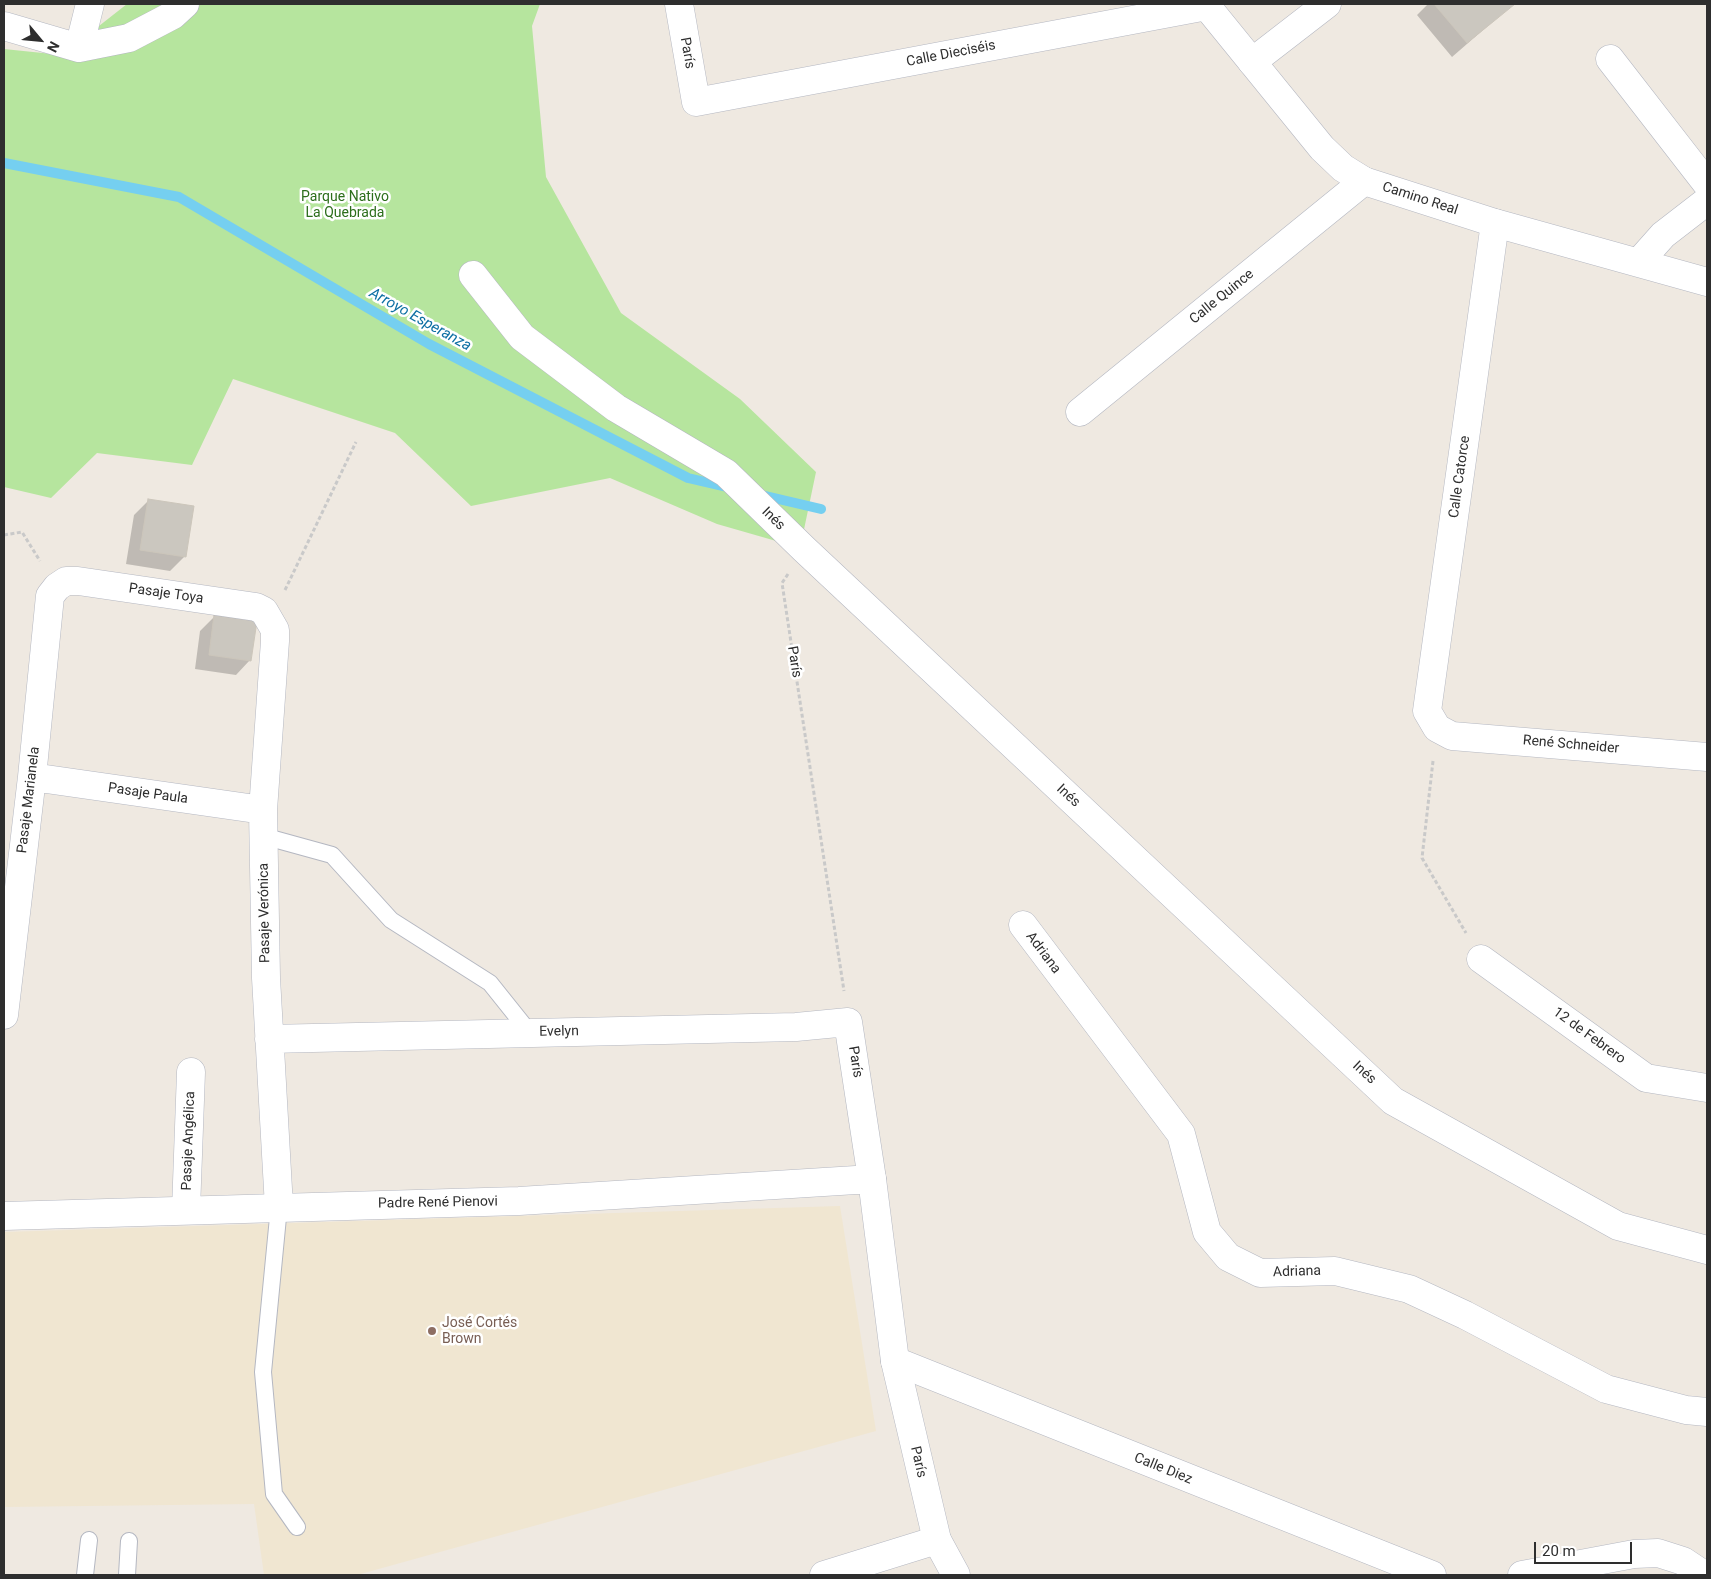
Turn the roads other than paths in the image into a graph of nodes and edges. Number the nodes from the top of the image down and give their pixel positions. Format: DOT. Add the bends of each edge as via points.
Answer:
graph roads {
  1 [pos="90,4"];
  2 [pos="186,4"];
  3 [pos="679,4"];
  4 [pos="1327,4"];
  5 [pos="1206,5"];
  6 [pos="4,26"];
  7 [pos="79,48"];
  8 [pos="1610,59"];
  9 [pos="1252,62"];
  10 [pos="696,102"];
  11 [pos="1364,181"];
  12 [pos="1707,184"];
  13 [pos="1707,201"];
  14 [pos="1495,223"];
  15 [pos="1639,262"];
  16 [pos="473,275"];
  17 [pos="1707,282"];
  18 [pos="1080,412"];
  19 [pos="57,587"];
  20 [pos="271,620"];
  21 [pos="1437,728"];
  22 [pos="1707,757"];
  23 [pos="32,777"];
  24 [pos="263,823"];
  25 [pos="1023,925"];
  26 [pos="1481,959"];
  27 [pos="4,1014"];
  28 [pos="848,1022"];
  29 [pos="530,1033"];
  30 [pos="269,1039"];
  31 [pos="191,1072"];
  32 [pos="1707,1088"];
  33 [pos="872,1179"];
  34 [pos="279,1207"];
  35 [pos="186,1210"];
  36 [pos="4,1216"];
  37 [pos="1707,1250"];
  38 [pos="895,1361"];
  39 [pos="1707,1412"];
  40 [pos="296,1527"];
  41 [pos="89,1540"];
  42 [pos="936,1540"];
  43 [pos="129,1541"];
  44 [pos="1693,1568"];
  45 [pos="85,1575"];
  46 [pos="127,1575"];
  47 [pos="824,1575"];
  48 [pos="956,1575"];
  49 [pos="1432,1575"];
  50 [pos="1522,1575"];
  1 -- 7 [label="street"];
  2 -- 7 [label="street" via="173,15 129,38"];
  3 -- 10 [label="street, París"];
  4 -- 9 [label="street"];
  5 -- 9 [label="street, Camino Real"];
  5 -- 10 [label="street, Calle Dieciséis"];
  6 -- 7 [label="street"];
  8 -- 12 [label="street"];
  9 -- 11 [label="street, Camino Real" via="1322,148 1343,168"];
  11 -- 14 [label="street, Camino Real"];
  11 -- 18 [label="street, Calle Quince"];
  13 -- 15 [label="street" via="1662,235"];
  14 -- 15 [label="street, Camino Real"];
  14 -- 21 [label="street, Calle Catorce" via="1427,711"];
  15 -- 17 [label="street, Camino Real"];
  16 -- 37 [label="street, Inés" via="522,338 616,408 726,473 1393,1101 1618,1226"];
  19 -- 20 [label="street, Pasaje Toya" via="66,581 78,581 256,607"];
  19 -- 23 [label="street, Pasaje Marianela" via="50,596 48,608"];
  20 -- 24 [label="street, Pasaje Verónica" via="275,641"];
  21 -- 22 [label="street, René Schneider" via="1452,736"];
  23 -- 24 [label="street, Pasaje Paula"];
  23 -- 27 [label="street, Pasaje Marianela"];
  24 -- 29 [label="lane" via="332,855 391,920 490,983"];
  24 -- 30 [label="street, Pasaje Verónica"];
  25 -- 39 [label="street, Adriana" via="1181,1134 1207,1232 1228,1257 1260,1273 1335,1271 1409,1288 1606,1389 1686,1410"];
  26 -- 32 [label="street, 12 de Febrero" via="1646,1078"];
  28 -- 29 [label="street, Evelyn" via="796,1027"];
  28 -- 33 [label="street, París"];
  29 -- 30 [label="street, Evelyn"];
  30 -- 34 [label="street, Pasaje Verónica"];
  31 -- 35 [label="street, Pasaje Angélica"];
  33 -- 34 [label="street, Padre René Pienovi" via="519,1201"];
  33 -- 38 [label="street, París"];
  34 -- 35 [label="street, Padre René Pienovi"];
  34 -- 40 [label="lane" via="263,1372 274,1494"];
  35 -- 36 [label="street, Padre René Pienovi"];
  38 -- 42 [label="street, París"];
  38 -- 49 [label="street, Calle Diez"];
  41 -- 45 [label="lane"];
  42 -- 47 [label="street"];
  42 -- 48 [label="street, París"];
  43 -- 46 [label="lane"];
  44 -- 50 [label="street" via="1658,1553 1634,1554"];
}
